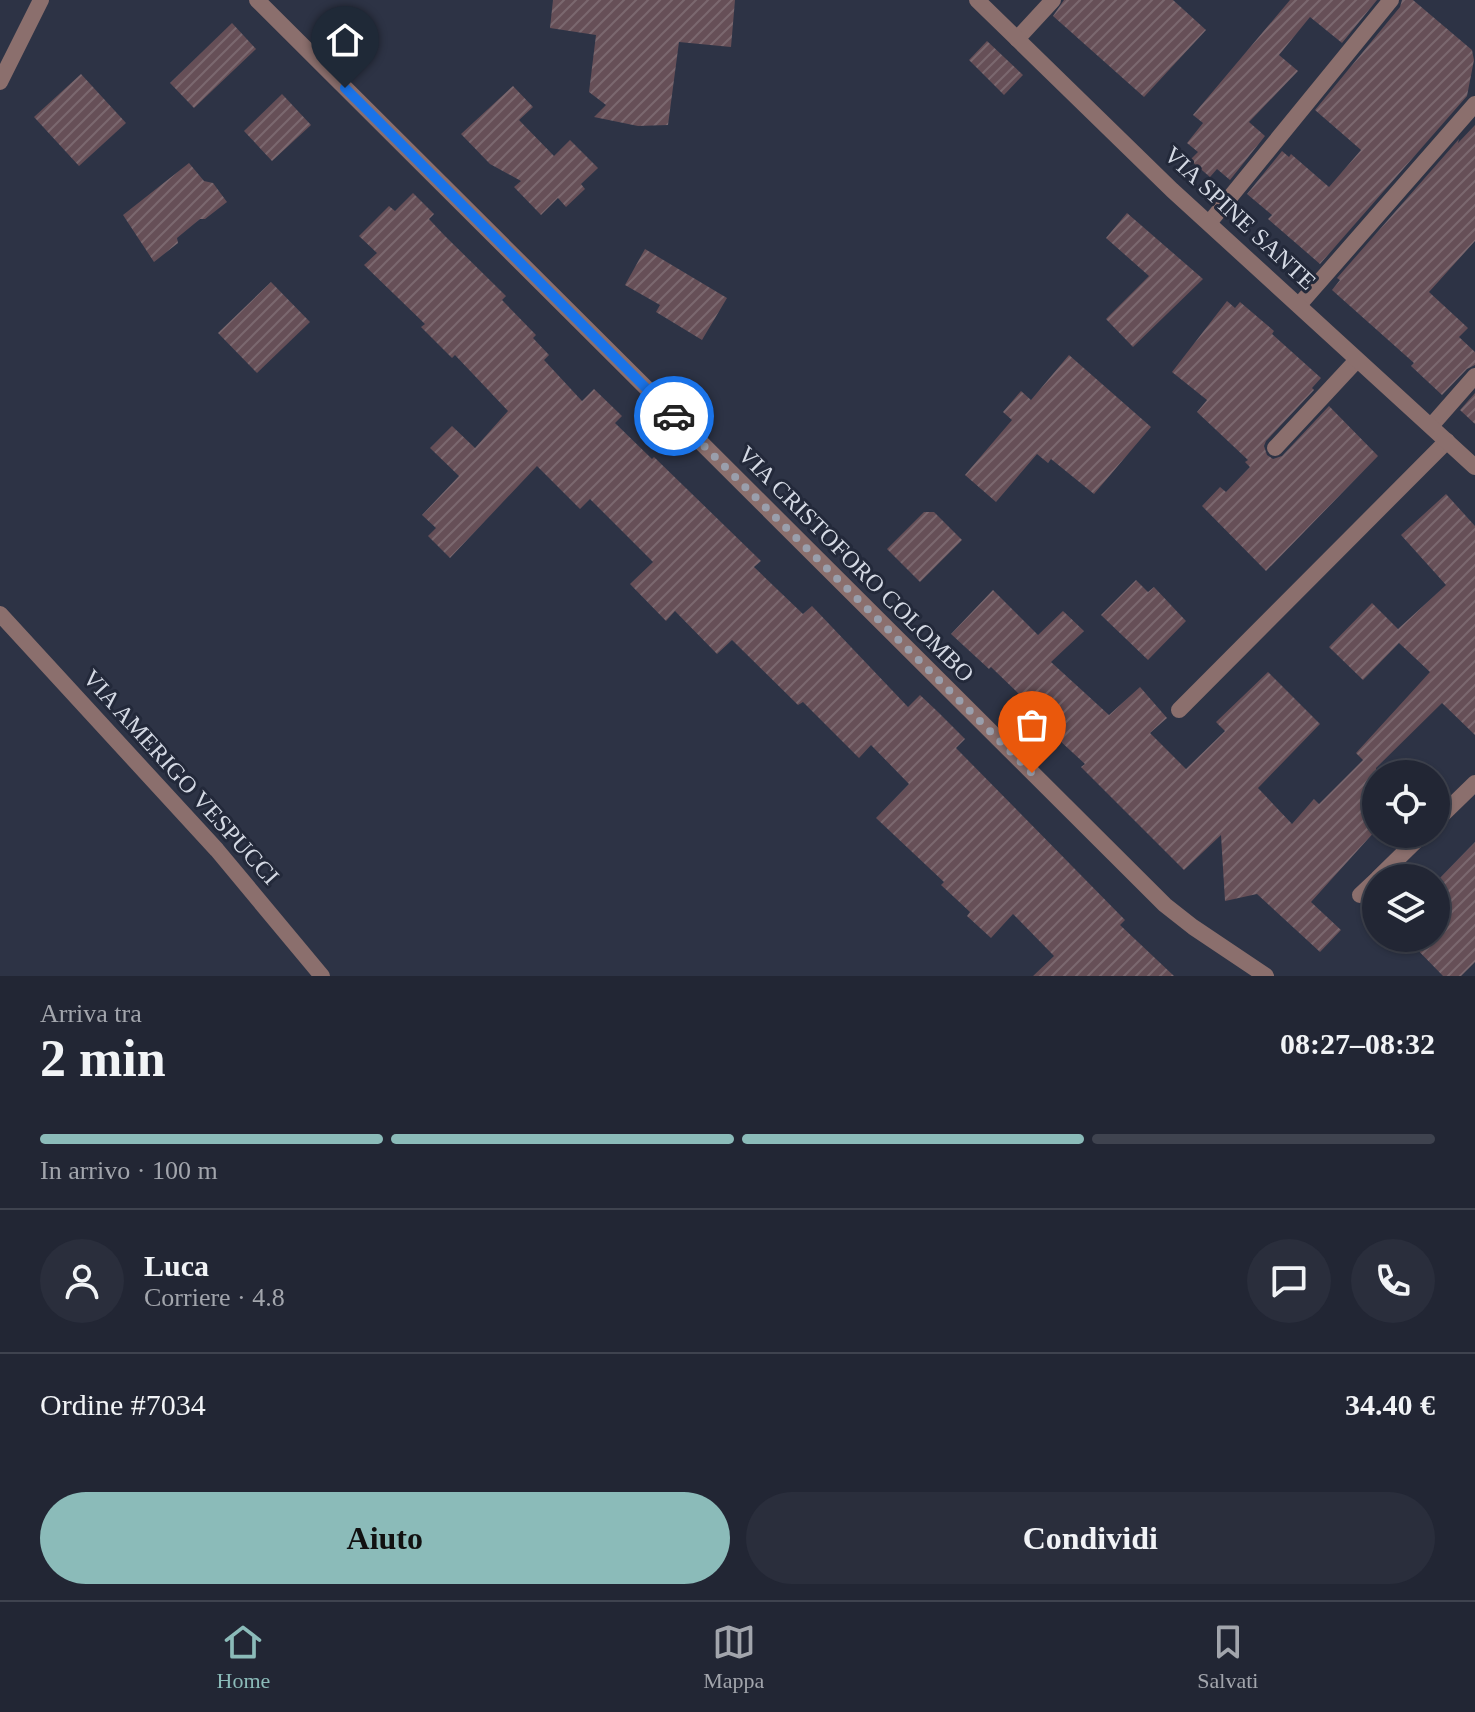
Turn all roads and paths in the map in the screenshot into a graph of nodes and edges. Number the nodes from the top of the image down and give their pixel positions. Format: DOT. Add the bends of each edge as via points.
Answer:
graph roads {
  1 [pos="41,0"];
  2 [pos="257,0"];
  3 [pos="977,0"];
  4 [pos="1053,0"];
  5 [pos="1391,0"];
  6 [pos="1017,39"];
  7 [pos="0,82"];
  8 [pos="1475,104"];
  9 [pos="1209,223"];
  10 [pos="1299,305"];
  11 [pos="1357,360"];
  12 [pos="1475,376"];
  13 [pos="1431,426"];
  14 [pos="1447,441"];
  15 [pos="1275,448"];
  16 [pos="1475,467"];
  17 [pos="0,614"];
  18 [pos="1179,710"];
  19 [pos="1475,783"];
  20 [pos="1450,807"];
  21 [pos="1409,848"];
  22 [pos="1392,864"];
  23 [pos="322,976"];
  24 [pos="1266,976"];
  1 -- 7 [label="street"];
  2 -- 24 [label="street, VIA CRISTOFORO COLOMBO" via="1165,905"];
  3 -- 6 [label="street, VIA SPINE SANTE"];
  4 -- 6 [label="street"];
  5 -- 9 [label="street"];
  6 -- 9 [label="street, VIA SPINE SANTE"];
  8 -- 10 [label="street"];
  9 -- 10 [label="street, VIA SPINE SANTE"];
  10 -- 11 [label="street, VIA SPINE SANTE"];
  11 -- 13 [label="street, VIA SPINE SANTE"];
  11 -- 15 [label="street"];
  12 -- 13 [label="street"];
  13 -- 14 [label="street, VIA SPINE SANTE"];
  14 -- 16 [label="street, VIA SPINE SANTE"];
  14 -- 18 [label="street"];
  17 -- 23 [label="street, VIA AMERIGO VESPUCCI" via="217,850"];
  19 -- 20 [label="street"];
  21 -- 22 [label="street"];
}
